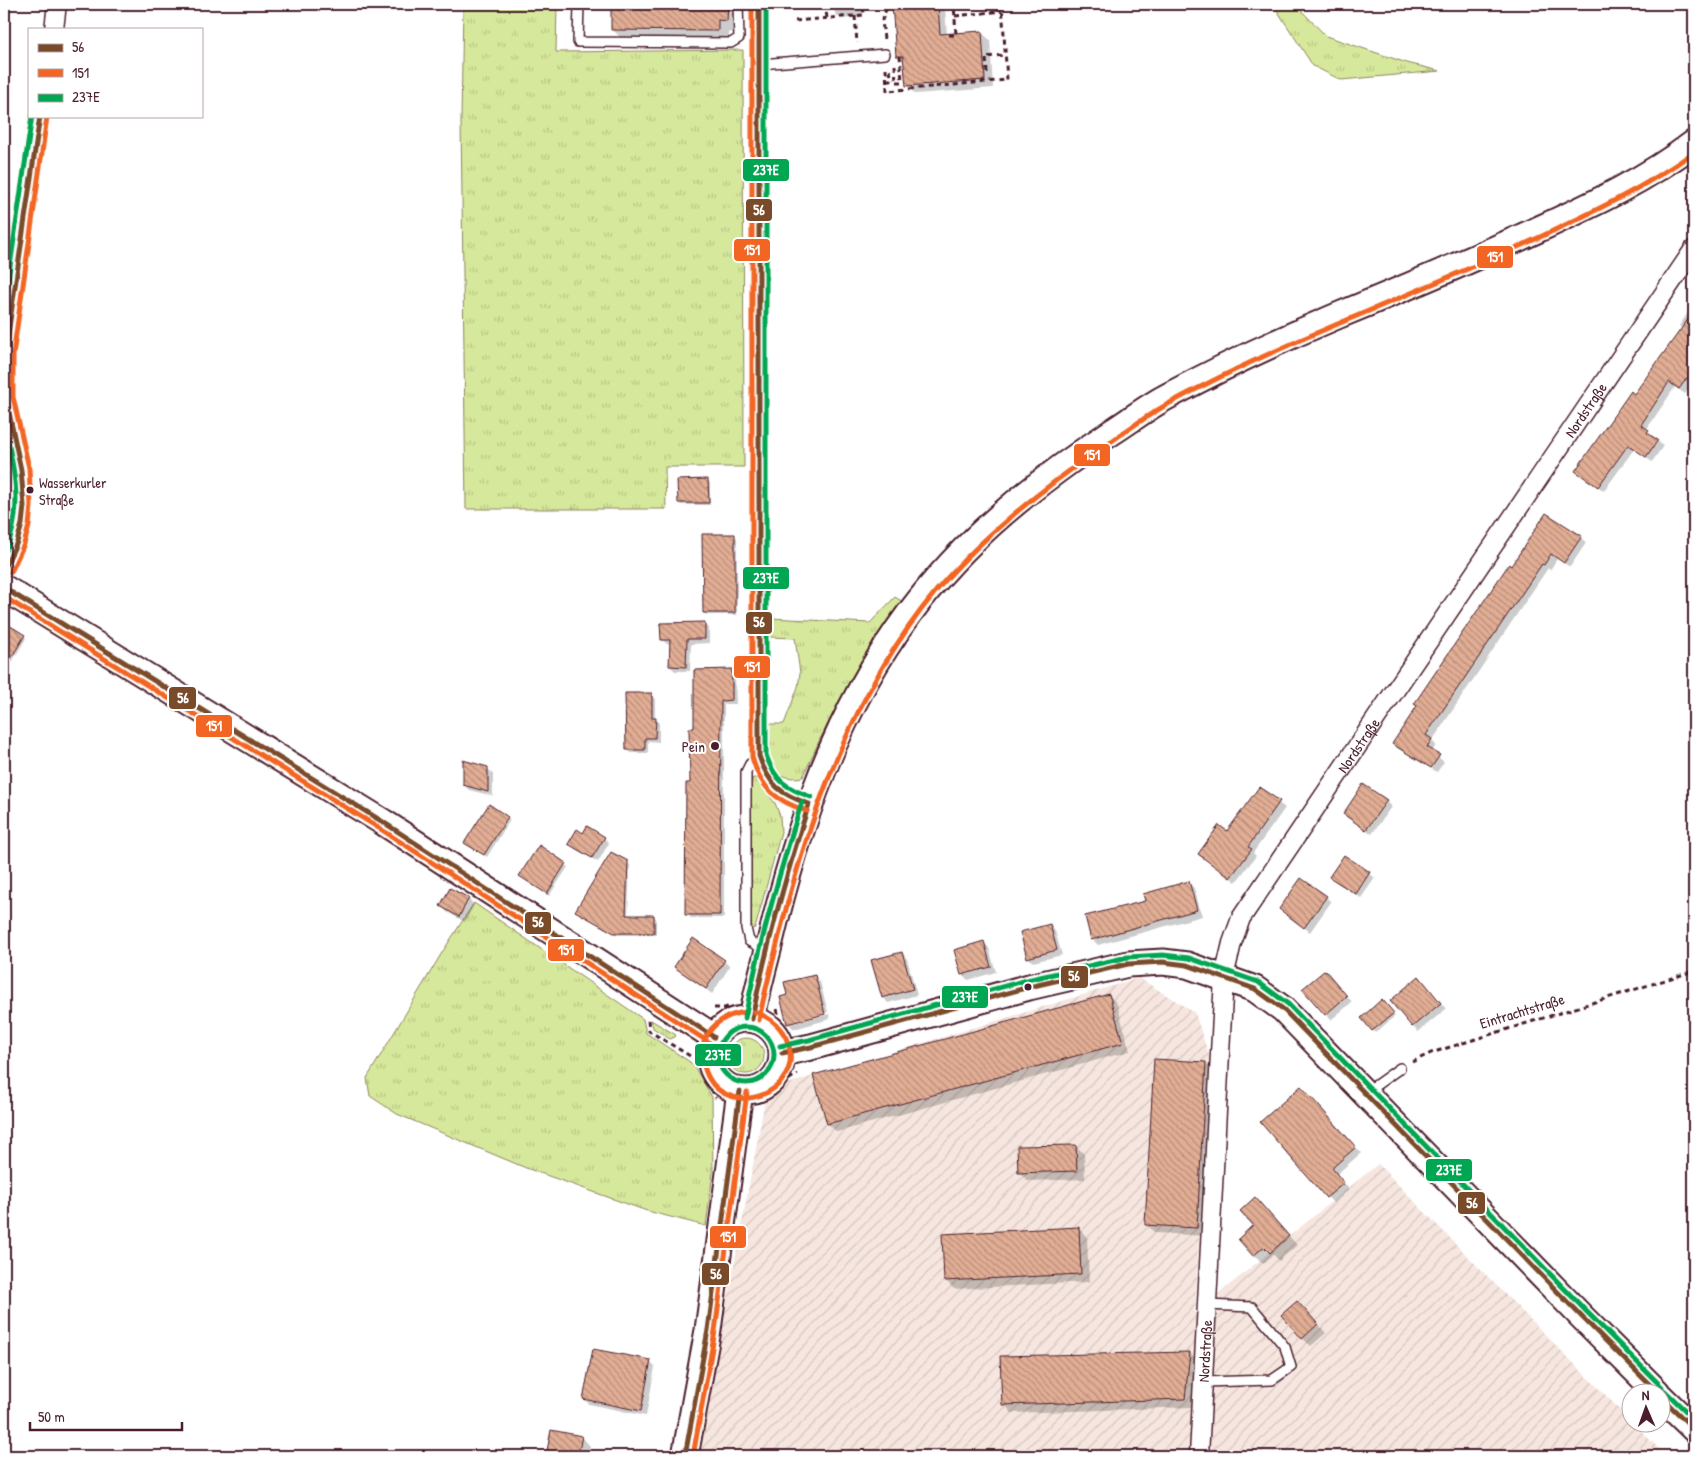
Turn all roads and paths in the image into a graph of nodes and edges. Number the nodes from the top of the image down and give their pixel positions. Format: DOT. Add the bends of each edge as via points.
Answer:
graph roads {
  1 [pos="57,4"];
  2 [pos="578,4"];
  3 [pos="738,4"];
  4 [pos="759,4"];
  5 [pos="825,4"];
  6 [pos="863,4"];
  7 [pos="954,4"];
  8 [pos="1002,4"];
  9 [pos="1002,11"];
  10 [pos="855,16"];
  11 [pos="955,16"];
  12 [pos="826,18"];
  13 [pos="795,21"];
  14 [pos="54,28"];
  15 [pos="949,36"];
  16 [pos="858,56"];
  17 [pos="900,56"];
  18 [pos="1006,56"];
  19 [pos="887,57"];
  20 [pos="895,60"];
  21 [pos="760,64"];
  22 [pos="987,73"];
  23 [pos="887,80"];
  24 [pos="905,89"];
  25 [pos="40,118"];
  26 [pos="1694,143"];
  27 [pos="1694,249"];
  28 [pos="4,569"];
  29 [pos="4,588"];
  30 [pos="760,756"];
  31 [pos="809,804"];
  32 [pos="767,951"];
  33 [pos="1694,971"];
  34 [pos="1224,977"];
  35 [pos="735,1002"];
  36 [pos="776,1003"];
  37 [pos="707,1007"];
  38 [pos="752,1019"];
  39 [pos="648,1020"];
  40 [pos="795,1031"];
  41 [pos="714,1038"];
  42 [pos="782,1053"];
  43 [pos="1400,1068"];
  44 [pos="800,1073"];
  45 [pos="1365,1093"];
  46 [pos="749,1099"];
  47 [pos="716,1104"];
  48 [pos="1207,1305"];
  49 [pos="1203,1382"];
  50 [pos="1647,1382"];
  51 [pos="1670,1406"];
  52 [pos="1694,1429"];
  53 [pos="685,1456"];
  54 [pos="1199,1456"];
  1 -- 14 [label="street"];
  2 -- 3 [label="lane" via="578,42 721,43 731,43 739,38"];
  4 -- 21 [label="street"];
  5 -- 12 [label="path"];
  6 -- 10 [label="path" via="864,15"];
  7 -- 11 [label="path"];
  8 -- 9 [label="path"];
  9 -- 11 [label="path"];
  9 -- 18 [label="path"];
  10 -- 12 [label="path"];
  10 -- 16 [label="path"];
  11 -- 15 [label="path" via="956,34"];
  12 -- 13 [label="path"];
  16 -- 19 [label="lane"];
  16 -- 21 [label="lane"];
  17 -- 20 [label="path" via="902,82 896,82"];
  18 -- 22 [label="path" via="986,57"];
  18 -- 24 [label="path" via="1007,80"];
  19 -- 23 [label="path" via="891,80"];
  21 -- 30 [label="street"];
  25 -- 28 [label="street" via="4,361 6,397 24,498 18,541"];
  26 -- 31 [label="main road" via="1674,158 1588,207 1294,334 1167,396 1013,502 967,547 909,613 871,670 842,725"];
  27 -- 34 [label="street, Nordstraße" via="1241,918"];
  29 -- 41 [label="main road" via="391,828"];
  30 -- 31 [label="street" via="764,773 775,787 790,799"];
  30 -- 32 [label="lane" via="746,772 746,928 749,941"];
  31 -- 32 [label="main road" via="790,860"];
  32 -- 38 [label="main road"];
  33 -- 43 [label="path, Eintrachtstraße" via="1431,1053"];
  34 -- 42 [label="main road" via="1187,965 1164,962 1128,964 1029,986"];
  34 -- 45 [label="main road" via="1255,990 1283,1010"];
  34 -- 48 [label="street, Nordstraße"];
  35 -- 37 [label="path" via="725,1008"];
  36 -- 40 [label="path" via="784,1027"];
  38 -- 41 [label="main road" via="737,1020 723,1026"];
  38 -- 42 [label="main road" via="772,1029 781,1044"];
  39 -- 47 [label="path" via="649,1031 695,1060 714,1092"];
  41 -- 46 [label="main road" via="709,1051 710,1065 716,1077"];
  42 -- 46 [label="main road" via="778,1073"];
  43 -- 45 [label="lane"];
  44 -- 46 [label="path"];
  45 -- 50 [label="main road"];
  46 -- 53 [label="main road"];
  48 -- 49 [label="street, Nordstraße"];
  48 -- 49 [label="lane" via="1252,1307 1285,1347 1291,1367 1272,1380"];
  49 -- 54 [label="street, Nordstraße"];
  51 -- 52 [label="main road"];
}
